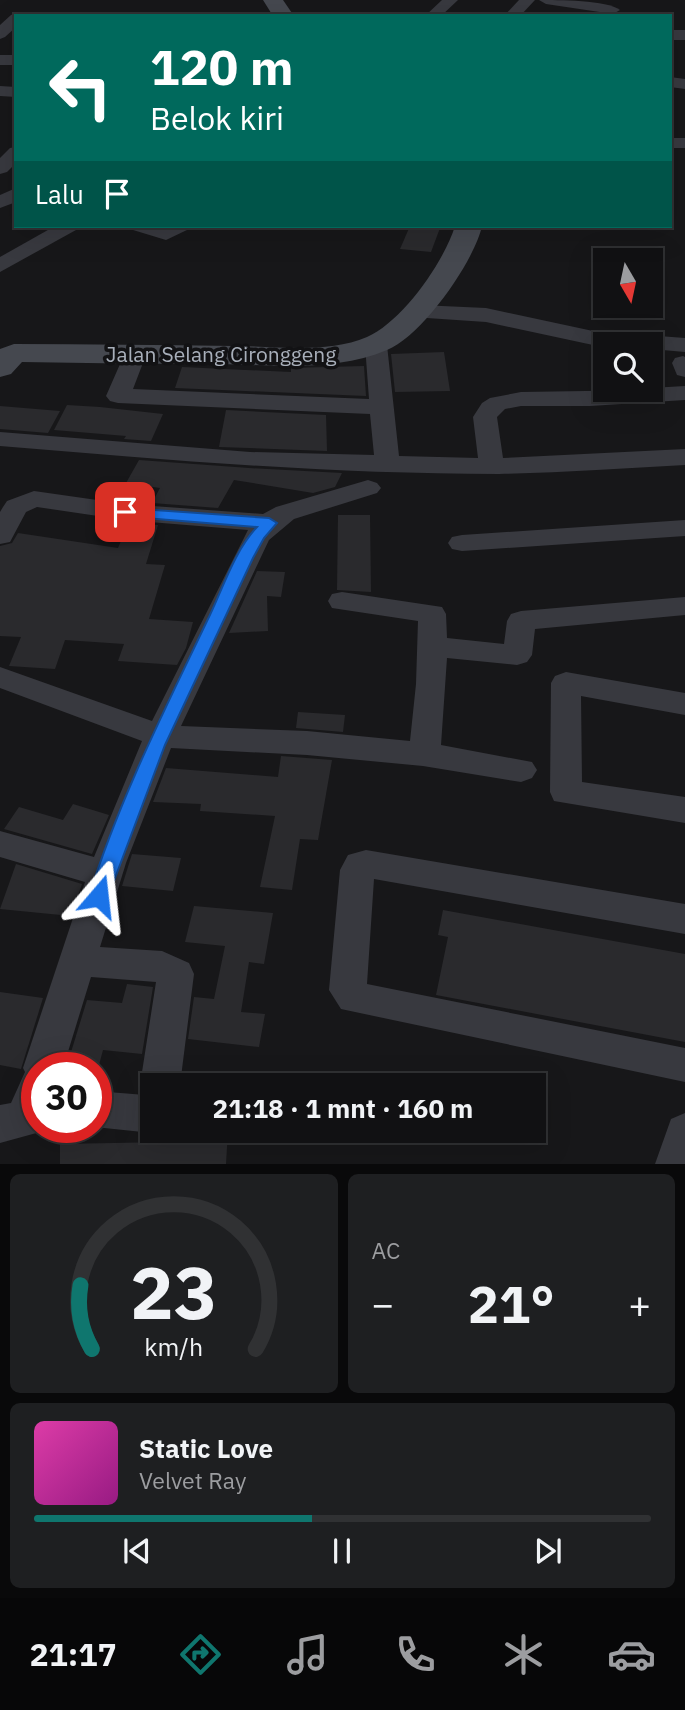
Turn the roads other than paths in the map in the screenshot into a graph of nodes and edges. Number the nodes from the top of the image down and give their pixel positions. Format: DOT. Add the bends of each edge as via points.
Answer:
graph roads {
  1 [pos="451,0"];
  2 [pos="528,0"];
  3 [pos="546,0"];
  4 [pos="613,10"];
  5 [pos="434,14"];
  6 [pos="513,14"];
  7 [pos="14,20"];
  8 [pos="0,34"];
  9 [pos="14,154"];
  10 [pos="0,168"];
  11 [pos="66,228"];
  12 [pos="146,228"];
  13 [pos="176,228"];
  14 [pos="467,228"];
  15 [pos="0,266"];
  16 [pos="420,312"];
  17 [pos="536,328"];
  18 [pos="685,330"];
  19 [pos="558,332"];
  20 [pos="376,345"];
  21 [pos="593,353"];
  22 [pos="135,355"];
  23 [pos="5,357"];
  24 [pos="663,360"];
  25 [pos="684,361"];
  26 [pos="685,393"];
  27 [pos="380,407"];
  28 [pos="0,439"];
  29 [pos="685,457"];
  30 [pos="387,464"];
  31 [pos="491,465"];
  32 [pos="368,488"];
  33 [pos="269,523"];
  34 [pos="685,528"];
  35 [pos="0,536"];
  36 [pos="462,542"];
  37 [pos="342,601"];
  38 [pos="685,606"];
  39 [pos="432,646"];
  40 [pos="0,677"];
  41 [pos="685,704"];
  42 [pos="160,736"];
  43 [pos="423,754"];
  44 [pos="521,770"];
  45 [pos="685,810"];
  46 [pos="0,844"];
  47 [pos="106,874"];
  48 [pos="685,919"];
  49 [pos="79,961"];
  50 [pos="48,1052"];
  51 [pos="685,1065"];
  52 [pos="162,1073"];
  53 [pos="112,1111"];
  54 [pos="140,1113"];
  55 [pos="685,1132"];
  56 [pos="676,1164"];
  1 -- 5 [label="street"];
  2 -- 6 [label="street"];
  3 -- 4 [label="street"];
  7 -- 8 [label="street"];
  9 -- 10 [label="street"];
  11 -- 15 [label="street"];
  12 -- 13 [label="street" via="163,234"];
  14 -- 16 [label="street, Jalan Selang Cironggeng"];
  16 -- 17 [label="street" via="486,316"];
  16 -- 20 [label="street, Jalan Selang Cironggeng" via="404,329"];
  17 -- 19 [label="street"];
  17 -- 21 [label="street" via="557,342"];
  18 -- 19 [label="street" via="616,327"];
  19 -- 25 [label="street"];
  20 -- 22 [label="street, Jalan Selang Cironggeng" via="315,356"];
  20 -- 27 [label="street"];
  22 -- 23 [label="street, Jalan Selang Cironggeng"];
  22 -- 27 [label="street" via="118,396"];
  24 -- 25 [label="street"];
  26 -- 31 [label="street" via="498,403 485,417"];
  27 -- 30 [label="street"];
  28 -- 30 [label="street" via="250,460"];
  29 -- 31 [label="street"];
  30 -- 31 [label="street"];
  32 -- 33 [label="street" via="285,513"];
  33 -- 35 [label="street" via="125,512 34,499 16,507"];
  33 -- 42 [label="street" via="245,558"];
  34 -- 36 [label="street"];
  37 -- 39 [label="street" via="432,614"];
  38 -- 39 [label="street" via="521,621 517,655"];
  39 -- 43 [label="street" via="430,720"];
  40 -- 42 [label="street"];
  41 -- 45 [label="street" via="566,683 566,792"];
  42 -- 43 [label="street"];
  42 -- 47 [label="street"];
  43 -- 44 [label="street"];
  46 -- 47 [label="street"];
  47 -- 49 [label="street"];
  48 -- 51 [label="street" via="360,865 356,870 348,990 354,998"];
  49 -- 50 [label="street"];
  49 -- 52 [label="street" via="162,967 176,974"];
  53 -- 54 [label="street"];
  55 -- 56 [label="street"];
}
